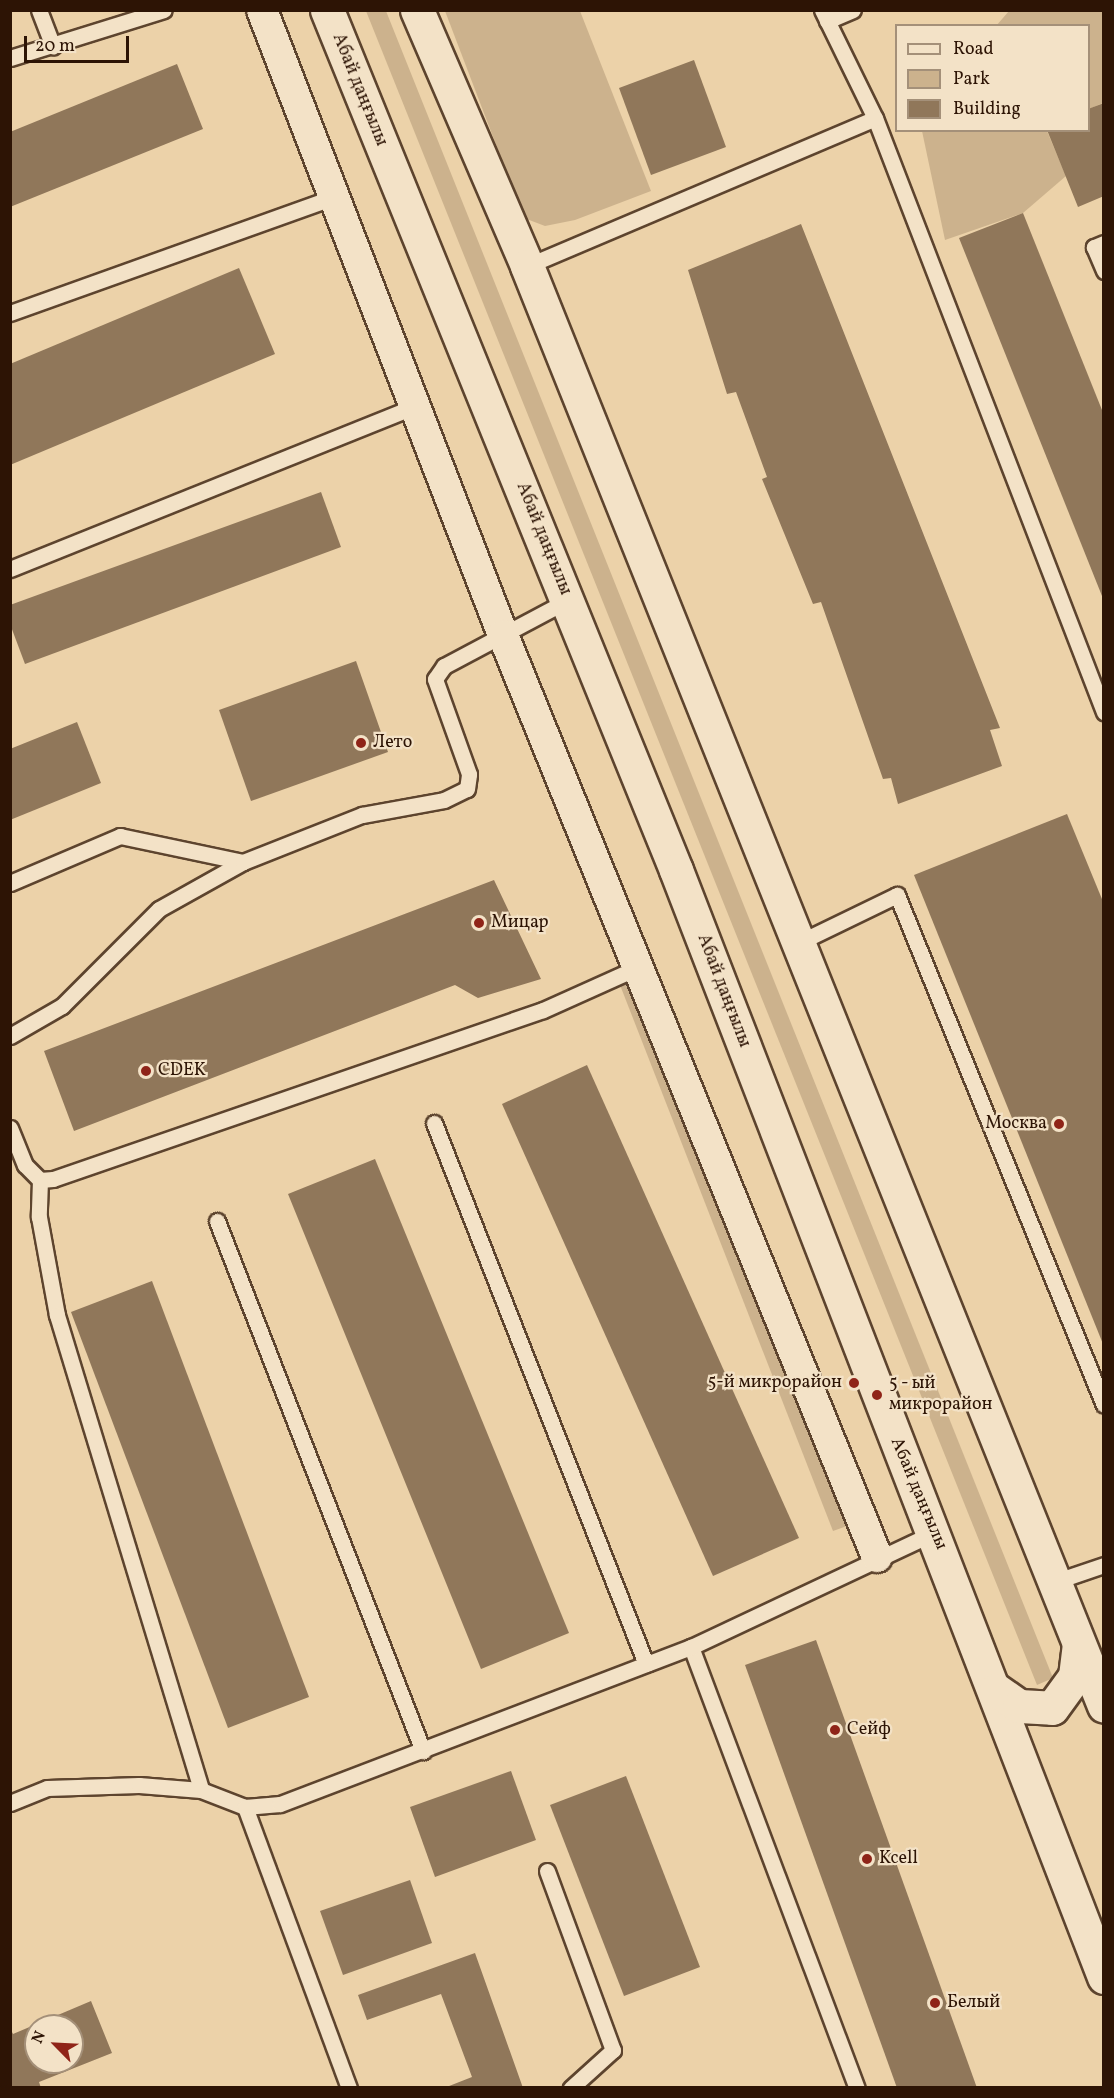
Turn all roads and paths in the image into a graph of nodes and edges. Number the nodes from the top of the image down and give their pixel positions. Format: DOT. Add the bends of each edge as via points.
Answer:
graph roads {
  1 [pos="39,10"];
  2 [pos="164,10"];
  3 [pos="262,10"];
  4 [pos="327,10"];
  5 [pos="417,10"];
  6 [pos="854,10"];
  7 [pos="824,16"];
  8 [pos="53,46"];
  9 [pos="10,58"];
  10 [pos="875,117"];
  11 [pos="336,196"];
  12 [pos="1104,243"];
  13 [pos="527,266"];
  14 [pos="1104,271"];
  15 [pos="10,313"];
  16 [pos="416,406"];
  17 [pos="10,569"];
  18 [pos="568,600"];
  19 [pos="503,635"];
  20 [pos="1104,712"];
  21 [pos="243,862"];
  22 [pos="10,883"];
  23 [pos="798,943"];
  24 [pos="641,966"];
  25 [pos="10,1036"];
  26 [pos="434,1123"];
  27 [pos="10,1128"];
  28 [pos="40,1180"];
  29 [pos="217,1221"];
  30 [pos="1104,1405"];
  31 [pos="935,1532"];
  32 [pos="877,1557"];
  33 [pos="1104,1565"];
  34 [pos="1054,1582"];
  35 [pos="1079,1646"];
  36 [pos="691,1647"];
  37 [pos="646,1664"];
  38 [pos="996,1690"];
  39 [pos="1104,1706"];
  40 [pos="423,1750"];
  41 [pos="201,1790"];
  42 [pos="10,1803"];
  43 [pos="245,1807"];
  44 [pos="547,1871"];
  45 [pos="1104,1977"];
  46 [pos="349,2088"];
  47 [pos="572,2088"];
  48 [pos="857,2088"];
  1 -- 8 [label="lane"];
  2 -- 8 [label="lane"];
  3 -- 11 [label="street"];
  4 -- 18 [label="main road, Абай даңғылы"];
  5 -- 13 [label="main road"];
  6 -- 7 [label="lane"];
  7 -- 10 [label="lane"];
  8 -- 9 [label="lane"];
  10 -- 13 [label="lane"];
  10 -- 20 [label="lane"];
  11 -- 15 [label="lane"];
  11 -- 16 [label="street"];
  12 -- 14 [label="lane" via="1094,247"];
  13 -- 23 [label="main road"];
  16 -- 17 [label="lane"];
  16 -- 19 [label="street"];
  18 -- 19 [label="lane"];
  18 -- 31 [label="main road, Абай даңғылы"];
  19 -- 21 [label="lane" via="444,666 435,679 469,774 467,789 444,800 362,815"];
  19 -- 24 [label="street"];
  21 -- 22 [label="lane" via="120,836"];
  21 -- 25 [label="lane" via="159,909 62,1006"];
  23 -- 30 [label="lane" via="897,895"];
  23 -- 34 [label="main road"];
  24 -- 28 [label="lane" via="543,1010"];
  24 -- 32 [label="street"];
  26 -- 37 [label="lane"];
  27 -- 28 [label="lane" via="25,1165"];
  28 -- 41 [label="lane" via="39,1217 57,1315"];
  29 -- 40 [label="lane"];
  31 -- 32 [label="lane"];
  31 -- 38 [label="main road, Абай даңғылы"];
  32 -- 36 [label="lane"];
  33 -- 34 [label="lane"];
  34 -- 35 [label="main road"];
  35 -- 38 [label="main road" via="1075,1676 1052,1708 1019,1706"];
  35 -- 39 [label="main road"];
  36 -- 37 [label="lane"];
  36 -- 48 [label="lane"];
  37 -- 40 [label="lane"];
  38 -- 45 [label="main road, Абай даңғылы"];
  40 -- 43 [label="lane" via="280,1804"];
  41 -- 42 [label="lane" via="47,1788"];
  41 -- 43 [label="lane"];
  43 -- 46 [label="lane"];
  44 -- 47 [label="lane" via="613,2050"];
}
